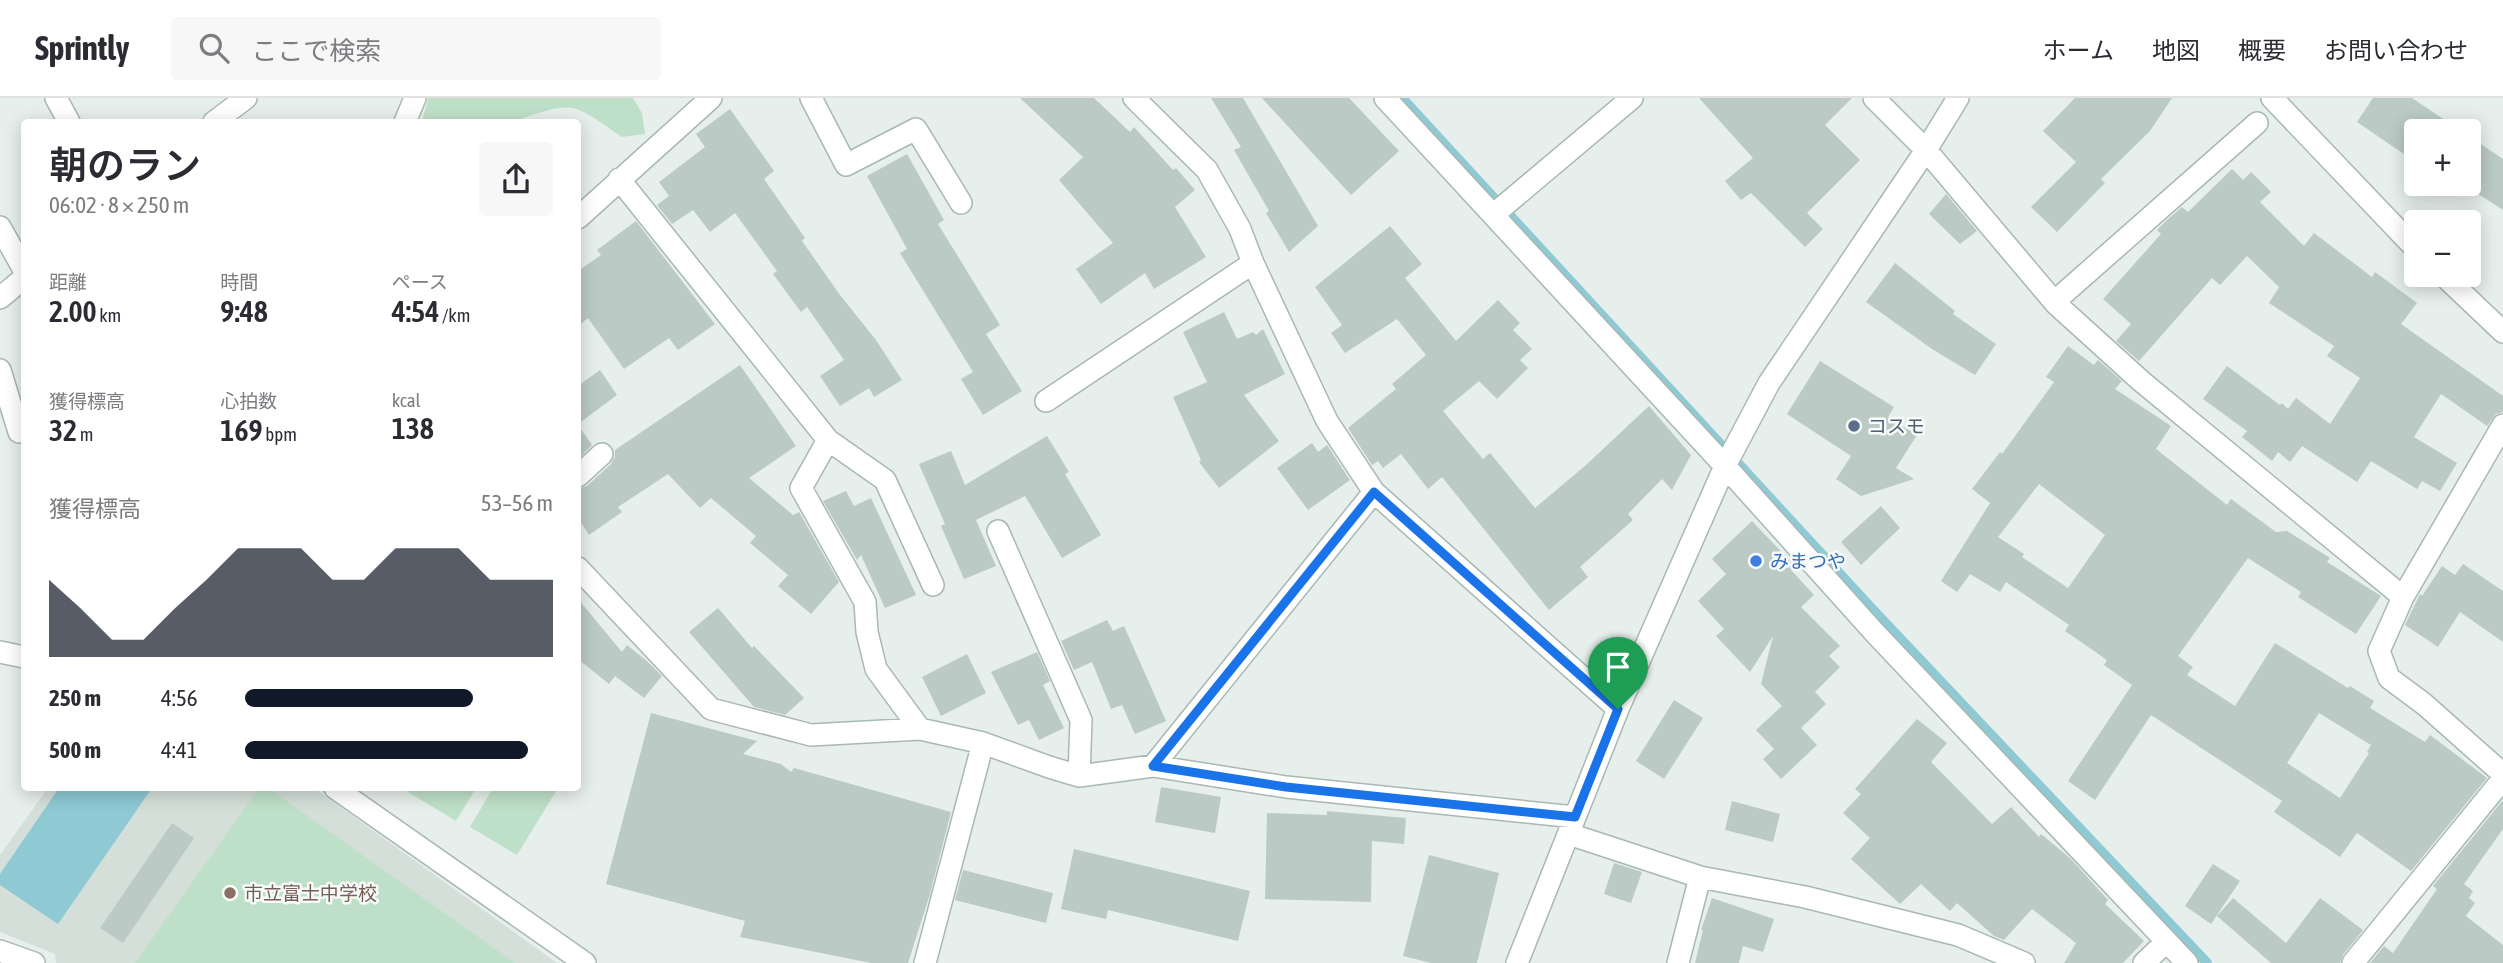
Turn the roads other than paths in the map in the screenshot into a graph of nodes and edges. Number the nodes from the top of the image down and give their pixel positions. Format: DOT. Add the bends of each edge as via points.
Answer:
graph roads {
  1 [pos="56,98"];
  2 [pos="246,98"];
  3 [pos="415,98"];
  4 [pos="711,98"];
  5 [pos="811,98"];
  6 [pos="1134,98"];
  7 [pos="1385,98"];
  8 [pos="1632,98"];
  9 [pos="1874,98"];
  10 [pos="1958,98"];
  11 [pos="2276,100"];
  12 [pos="67,119"];
  13 [pos="218,119"];
  14 [pos="406,119"];
  15 [pos="2257,123"];
  16 [pos="1926,150"];
  17 [pos="619,179"];
  18 [pos="961,203"];
  19 [pos="1494,214"];
  20 [pos="581,215"];
  21 [pos="0,227"];
  22 [pos="2404,236"];
  23 [pos="1253,263"];
  24 [pos="21,265"];
  25 [pos="21,280"];
  26 [pos="2456,287"];
  27 [pos="2062,295"];
  28 [pos="0,298"];
  29 [pos="2503,332"];
  30 [pos="0,370"];
  31 [pos="1046,401"];
  32 [pos="2503,425"];
  33 [pos="21,431"];
  34 [pos="828,440"];
  35 [pos="602,454"];
  36 [pos="1725,466"];
  37 [pos="581,473"];
  38 [pos="1374,492"];
  39 [pos="998,531"];
  40 [pos="581,571"];
  41 [pos="933,585"];
  42 [pos="2403,597"];
  43 [pos="0,652"];
  44 [pos="21,656"];
  45 [pos="1618,709"];
  46 [pos="919,729"];
  47 [pos="983,743"];
  48 [pos="1153,766"];
  49 [pos="1079,776"];
  50 [pos="2503,776"];
  51 [pos="339,791"];
  52 [pos="1572,825"];
  53 [pos="1700,877"];
  54 [pos="2166,942"];
  55 [pos="0,951"];
  56 [pos="34,963"];
  57 [pos="585,963"];
  58 [pos="925,963"];
  59 [pos="1517,963"];
  60 [pos="1678,963"];
  61 [pos="2024,963"];
  62 [pos="2144,963"];
  63 [pos="2187,963"];
  64 [pos="2353,963"];
  1 -- 12 [label="street"];
  2 -- 13 [label="street"];
  3 -- 14 [label="street"];
  4 -- 17 [label="street"];
  5 -- 18 [label="street" via="846,165 916,129"];
  6 -- 23 [label="street" via="1207,170"];
  7 -- 19 [label="street"];
  8 -- 19 [label="street"];
  9 -- 16 [label="street"];
  10 -- 16 [label="street"];
  11 -- 22 [label="street"];
  15 -- 27 [label="street"];
  16 -- 36 [label="street" via="1769,383"];
  16 -- 42 [label="street" via="2056,304 2141,382"];
  17 -- 20 [label="street"];
  17 -- 34 [label="street"];
  19 -- 36 [label="street"];
  21 -- 24 [label="street"];
  23 -- 31 [label="street"];
  23 -- 38 [label="street" via="1327,421"];
  25 -- 28 [label="street"];
  26 -- 29 [label="street"];
  30 -- 33 [label="street"];
  32 -- 42 [label="street"];
  34 -- 41 [label="street" via="886,480"];
  34 -- 46 [label="street" via="801,488 865,602 876,669"];
  35 -- 37 [label="street"];
  36 -- 45 [label="street"];
  36 -- 54 [label="street" via="1874,632"];
  38 -- 45 [label="street"];
  38 -- 48 [label="street"];
  39 -- 49 [label="street" via="1081,720"];
  40 -- 46 [label="street" via="711,709 811,734"];
  42 -- 50 [label="street" via="2379,651 2389,678"];
  43 -- 44 [label="street"];
  45 -- 52 [label="street"];
  46 -- 47 [label="street"];
  47 -- 49 [label="street"];
  47 -- 58 [label="street"];
  48 -- 49 [label="street"];
  48 -- 52 [label="street"];
  50 -- 64 [label="street"];
  51 -- 57 [label="street"];
  52 -- 53 [label="street"];
  52 -- 59 [label="street"];
  53 -- 60 [label="street"];
  53 -- 61 [label="street" via="1805,897 1958,935"];
  54 -- 62 [label="street"];
  54 -- 63 [label="street"];
  55 -- 56 [label="street"];
}
